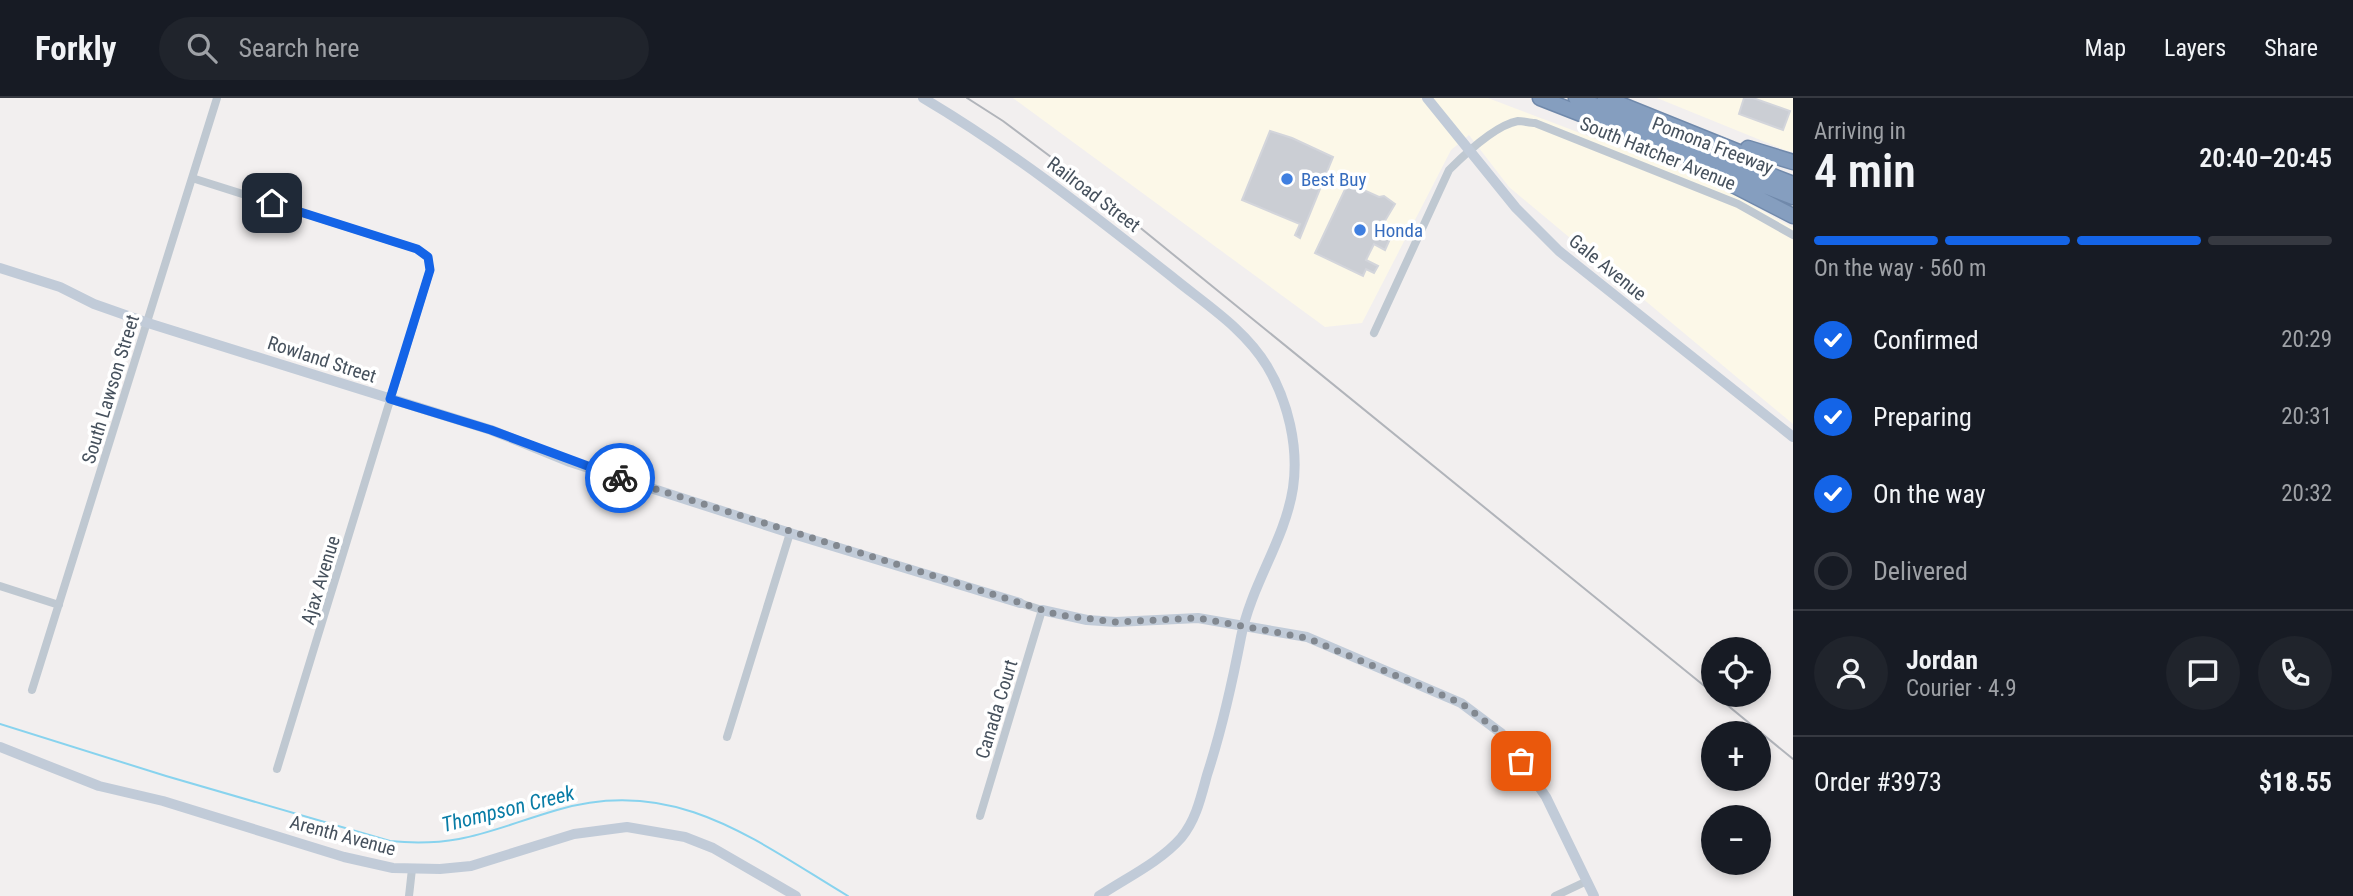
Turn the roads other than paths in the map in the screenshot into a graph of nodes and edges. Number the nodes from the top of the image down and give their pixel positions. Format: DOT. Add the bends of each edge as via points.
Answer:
graph roads {
  1 [pos="217,98"];
  2 [pos="923,98"];
  3 [pos="1427,98"];
  4 [pos="1540,98"];
  5 [pos="1563,98"];
  6 [pos="1576,98"];
  7 [pos="1605,98"];
  8 [pos="1671,124"];
  9 [pos="1468,150"];
  10 [pos="1693,159"];
  11 [pos="1793,162"];
  12 [pos="1793,174"];
  13 [pos="192,178"];
  14 [pos="1793,184"];
  15 [pos="1793,190"];
  16 [pos="1793,197"];
  17 [pos="1793,216"];
  18 [pos="1793,235"];
  19 [pos="0,268"];
  20 [pos="148,323"];
  21 [pos="1374,333"];
  22 [pos="390,399"];
  23 [pos="1793,437"];
  24 [pos="790,533"];
  25 [pos="0,586"];
  26 [pos="1020,603"];
  27 [pos="59,605"];
  28 [pos="1042,610"];
  29 [pos="1243,625"];
  30 [pos="32,690"];
  31 [pos="727,737"];
  32 [pos="0,747"];
  33 [pos="277,769"];
  34 [pos="980,816"];
  35 [pos="412,869"];
  36 [pos="1587,881"];
  37 [pos="408,896"];
  38 [pos="796,896"];
  39 [pos="1099,896"];
  40 [pos="1555,896"];
  41 [pos="1594,896"];
  1 -- 13 [label="street, South Lawson Street"];
  2 -- 29 [label="street, Railroad Street" via="1079,202 1236,328 1266,365 1284,401 1293,442 1293,487"];
  3 -- 9 [label="street, Gale Avenue"];
  4 -- 10 [label="highway, Pomona Freeway"];
  5 -- 15 [label="highway"];
  6 -- 14 [label="highway"];
  7 -- 8 [label="highway, Pomona Freeway"];
  8 -- 11 [label="highway"];
  8 -- 12 [label="highway, Pomona Freeway"];
  9 -- 18 [label="street, South Hatcher Avenue" via="1506,126 1519,121 1535,123 1738,204"];
  9 -- 21 [label="street, South Hatcher Avenue" via="1449,170"];
  9 -- 23 [label="street, Gale Avenue" via="1559,251"];
  10 -- 16 [label="highway, Pomona Freeway"];
  10 -- 17 [label="highway" via="1724,181"];
  13 -- 20 [label="street, South Lawson Street"];
  13 -- 22 [label="street, Ajax Avenue" via="417,249 428,257 430,270"];
  19 -- 20 [label="street, Rowland Street"];
  20 -- 22 [label="street, Rowland Street"];
  20 -- 27 [label="street, South Lawson Street"];
  22 -- 24 [label="street, Rowland Street"];
  22 -- 33 [label="street, Ajax Avenue"];
  24 -- 26 [label="street, Rowland Street"];
  24 -- 31 [label="street"];
  25 -- 27 [label="street"];
  26 -- 28 [label="street, Rowland Street"];
  27 -- 30 [label="street, South Lawson Street"];
  28 -- 29 [label="street, Rowland Street" via="1087,620 1198,618"];
  28 -- 34 [label="street, Canada Court"];
  29 -- 36 [label="street" via="1307,638 1461,703 1482,718 1501,733 1546,797"];
  29 -- 39 [label="street" via="1226,714 1194,817 1166,852"];
  32 -- 35 [label="street, Arenth Avenue" via="99,786 191,809 344,857"];
  35 -- 37 [label="street"];
  35 -- 38 [label="street, Arenth Avenue" via="471,866 574,834 626,827 685,837 713,848"];
  36 -- 40 [label="street"];
  36 -- 41 [label="street"];
}
